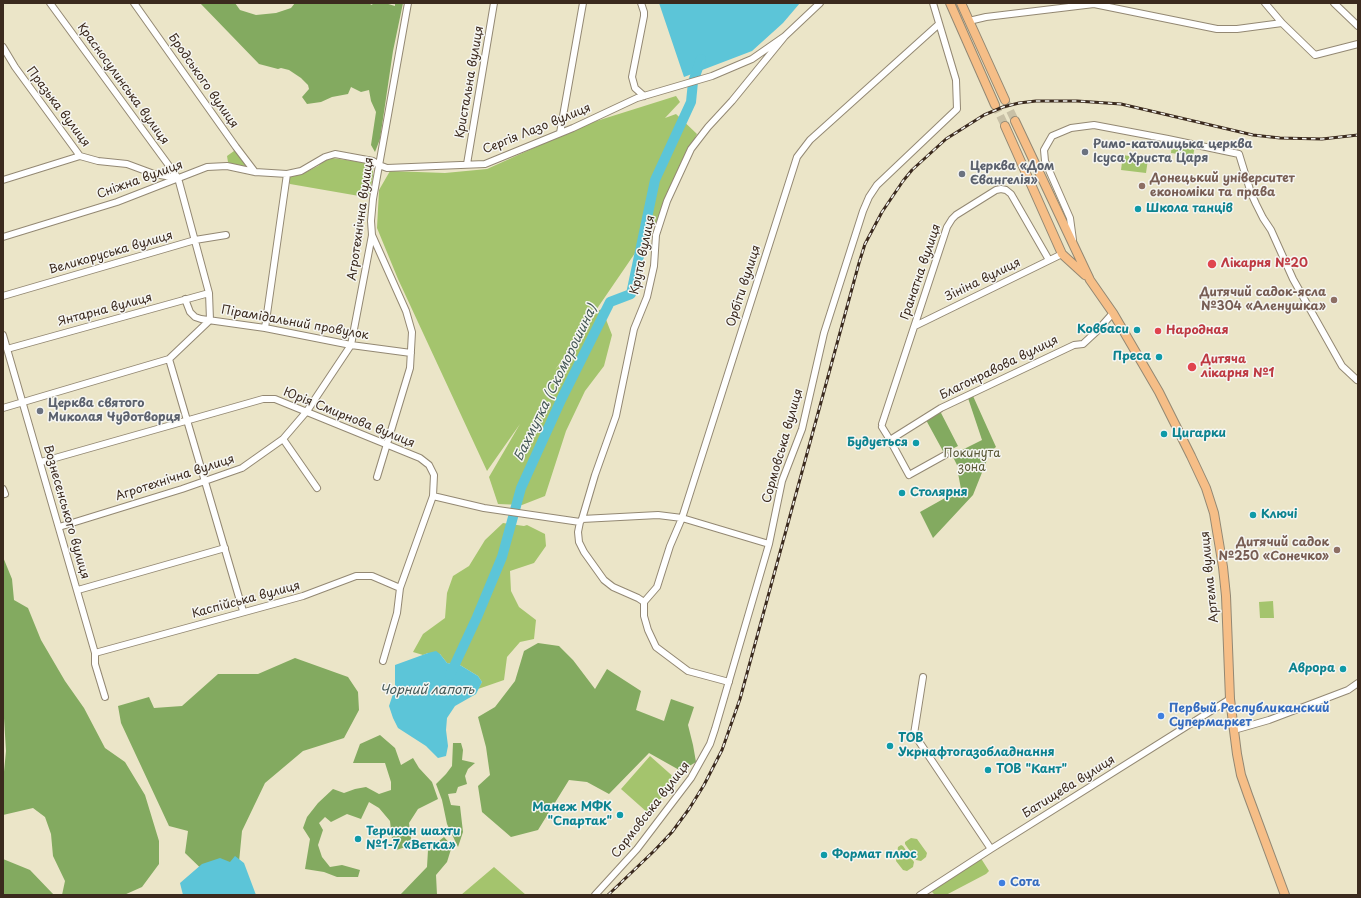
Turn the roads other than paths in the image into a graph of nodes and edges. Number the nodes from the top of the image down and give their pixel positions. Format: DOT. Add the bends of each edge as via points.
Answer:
graph roads {
  1 [pos="50,3"];
  2 [pos="134,3"];
  3 [pos="408,3"];
  4 [pos="494,3"];
  5 [pos="583,3"];
  6 [pos="641,3"];
  7 [pos="820,3"];
  8 [pos="933,3"];
  9 [pos="950,3"];
  10 [pos="961,3"];
  11 [pos="1265,3"];
  12 [pos="1334,3"];
  13 [pos="969,21"];
  14 [pos="1282,23"];
  15 [pos="939,24"];
  16 [pos="1358,26"];
  17 [pos="785,36"];
  18 [pos="1358,44"];
  19 [pos="3,48"];
  20 [pos="644,96"];
  21 [pos="1005,100"];
  22 [pos="995,105"];
  23 [pos="1015,121"];
  24 [pos="1005,126"];
  25 [pos="560,133"];
  26 [pos="80,156"];
  27 [pos="467,164"];
  28 [pos="379,165"];
  29 [pos="255,172"];
  30 [pos="286,174"];
  31 [pos="178,178"];
  32 [pos="3,180"];
  33 [pos="226,235"];
  34 [pos="372,235"];
  35 [pos="3,237"];
  36 [pos="195,240"];
  37 [pos="1057,243"];
  38 [pos="1074,248"];
  39 [pos="1062,254"];
  40 [pos="1049,260"];
  41 [pos="1090,280"];
  42 [pos="209,293"];
  43 [pos="3,296"];
  44 [pos="185,300"];
  45 [pos="1113,313"];
  46 [pos="210,320"];
  47 [pos="915,326"];
  48 [pos="265,328"];
  49 [pos="3,334"];
  50 [pos="351,345"];
  51 [pos="7,349"];
  52 [pos="411,353"];
  53 [pos="169,359"];
  54 [pos="1358,379"];
  55 [pos="23,402"];
  56 [pos="3,408"];
  57 [pos="307,411"];
  58 [pos="187,421"];
  59 [pos="283,439"];
  60 [pos="890,440"];
  61 [pos="387,445"];
  62 [pos="945,455"];
  63 [pos="41,462"];
  64 [pos="377,477"];
  65 [pos="206,482"];
  66 [pos="317,488"];
  67 [pos="431,499"];
  68 [pos="682,518"];
  69 [pos="581,520"];
  70 [pos="59,527"];
  71 [pos="768,544"];
  72 [pos="225,548"];
  73 [pos="400,588"];
  74 [pos="78,590"];
  75 [pos="644,602"];
  76 [pos="243,612"];
  77 [pos="95,653"];
  78 [pos="383,661"];
  79 [pos="922,677"];
  80 [pos="729,682"];
  81 [pos="1358,683"];
  82 [pos="105,697"];
  83 [pos="1230,699"];
  84 [pos="1234,730"];
  85 [pos="991,849"];
  86 [pos="595,895"];
  87 [pos="920,895"];
  88 [pos="1285,895"];
  1 -- 31 [label="street, Красносулинська вулиця"];
  2 -- 29 [label="street, Бродського вулиця"];
  3 -- 28 [label="street, Агротехнічна вулиця"];
  4 -- 27 [label="street, Кристальна вулиця"];
  5 -- 25 [label="street"];
  6 -- 20 [label="street" via="644,16 632,81 635,88"];
  7 -- 17 [label="street, Крута вулиця"];
  8 -- 15 [label="street, Сормовська вулиця"];
  9 -- 22 [label="main road"];
  10 -- 13 [label="main road"];
  11 -- 14 [label="street"];
  12 -- 16 [label="street"];
  13 -- 14 [label="street" via="1094,4 1217,29"];
  13 -- 21 [label="main road"];
  14 -- 18 [label="street" via="1315,55"];
  15 -- 68 [label="street, Орбіти вулиця" via="810,140 797,157"];
  15 -- 71 [label="street, Сормовська вулиця" via="956,80 957,109 877,186 863,211 824,333 802,430 782,481"];
  17 -- 20 [label="street, Сергія Лазо вулиця" via="752,59 712,76"];
  17 -- 69 [label="street, Крута вулиця" via="691,149 667,201 656,236 654,266 634,329 616,416"];
  19 -- 26 [label="street, Празька вулиця"];
  20 -- 25 [label="street, Сергія Лазо вулиця"];
  23 -- 38 [label="main road, Артема вулиця"];
  24 -- 37 [label="main road, Артема вулиця"];
  25 -- 27 [label="street, Сергія Лазо вулиця" via="485,164"];
  26 -- 31 [label="street, Празька вулиця" via="127,164 154,174"];
  26 -- 32 [label="street"];
  27 -- 28 [label="street, Сергія Лазо вулиця" via="387,168"];
  28 -- 30 [label="street, Сергія Лазо вулиця" via="373,161 335,154 325,156 301,171"];
  28 -- 34 [label="street, Агротехнічна вулиця" via="371,221"];
  29 -- 30 [label="street, Сніжна вулиця"];
  29 -- 31 [label="street, Сніжна вулиця" via="227,166 208,167"];
  30 -- 48 [label="street"];
  31 -- 35 [label="street, Сніжна вулиця" via="117,202"];
  31 -- 36 [label="street"];
  33 -- 36 [label="street, Великоруська вулиця"];
  34 -- 50 [label="street, Агротехнічна вулиця"];
  34 -- 52 [label="street" via="406,311 412,332"];
  36 -- 42 [label="street"];
  36 -- 43 [label="street, Великоруська вулиця"];
  37 -- 38 [label="main road" via="1066,251"];
  37 -- 39 [label="main road, Артема вулиця"];
  38 -- 41 [label="main road, Артема вулиця"];
  38 -- 54 [label="street" via="1070,218 1045,161 1044,150 1052,136 1071,128 1094,125 1239,154 1251,193 1293,279 1342,366"];
  39 -- 40 [label="street, Зініна вулиця"];
  39 -- 41 [label="main road, Артема вулиця"];
  40 -- 47 [label="street, Зініна вулиця"];
  40 -- 47 [label="street, Гранатна вулиця" via="1011,194 1001,189 996,190 949,223"];
  41 -- 45 [label="main road, Артема вулиця"];
  42 -- 44 [label="street, Янтарна вулиця"];
  42 -- 46 [label="street"];
  44 -- 46 [label="street, Пірамідальний провулок" via="195,317"];
  44 -- 51 [label="street, Янтарна вулиця"];
  45 -- 60 [label="street, Благонравова вулиця" via="1084,344 1074,345 941,408"];
  45 -- 83 [label="main road, Артема вулиця" via="1169,412 1203,482 1214,513 1226,596"];
  46 -- 48 [label="street, Пірамідальний провулок"];
  46 -- 53 [label="street"];
  47 -- 60 [label="street, Гранатна вулиця" via="882,425"];
  48 -- 50 [label="street, Пірамідальний провулок"];
  49 -- 51 [label="street, Вознесенського вулиця"];
  50 -- 52 [label="street, Пірамідальний провулок"];
  50 -- 57 [label="street, Агротехнічна вулиця"];
  51 -- 55 [label="street, Вознесенського вулиця"];
  52 -- 61 [label="street" via="410,368"];
  53 -- 55 [label="street"];
  53 -- 58 [label="street"];
  55 -- 56 [label="street"];
  55 -- 63 [label="street, Вознесенського вулиця"];
  57 -- 58 [label="street, Юрія Смирнова вулиця" via="275,400 262,399"];
  57 -- 59 [label="street, Агротехнічна вулиця"];
  57 -- 61 [label="street, Юрія Смирнова вулиця"];
  58 -- 63 [label="street, Юрія Смирнова вулиця"];
  58 -- 65 [label="street"];
  59 -- 65 [label="street, Агротехнічна вулиця" via="242,468"];
  59 -- 66 [label="street"];
  60 -- 62 [label="street" via="909,475"];
  61 -- 64 [label="street"];
  61 -- 67 [label="street, Юрія Смирнова вулиця" via="429,465 434,475"];
  63 -- 70 [label="street, Вознесенського вулиця"];
  65 -- 70 [label="street, Агротехнічна вулиця"];
  65 -- 72 [label="street"];
  67 -- 69 [label="street"];
  67 -- 73 [label="street"];
  68 -- 69 [label="street" via="658,515"];
  68 -- 71 [label="street"];
  68 -- 75 [label="street, Орбіти вулиця" via="656,587"];
  69 -- 75 [label="street, Крута вулиця" via="578,542 604,580"];
  70 -- 74 [label="street, Вознесенського вулиця"];
  71 -- 80 [label="street, Сормовська вулиця"];
  72 -- 74 [label="street"];
  72 -- 76 [label="street"];
  73 -- 76 [label="street, Каспійська вулиця" via="372,576 356,576 303,596"];
  73 -- 78 [label="street" via="397,613"];
  74 -- 77 [label="street, Вознесенського вулиця"];
  75 -- 80 [label="street" via="644,616 656,647 688,671"];
  76 -- 77 [label="street, Каспійська вулиця"];
  77 -- 82 [label="street, Вознесенського вулиця" via="95,664"];
  79 -- 85 [label="street" via="914,734"];
  80 -- 86 [label="street, Сормовська вулиця" via="710,744 691,778 637,849"];
  81 -- 84 [label="street" via="1348,690 1269,720"];
  83 -- 84 [label="main road, Артема вулиця"];
  83 -- 85 [label="street, Батищева вулиця"];
  84 -- 88 [label="main road, Артема вулиця" via="1241,775"];
  85 -- 87 [label="street, Батищева вулиця"];
}
